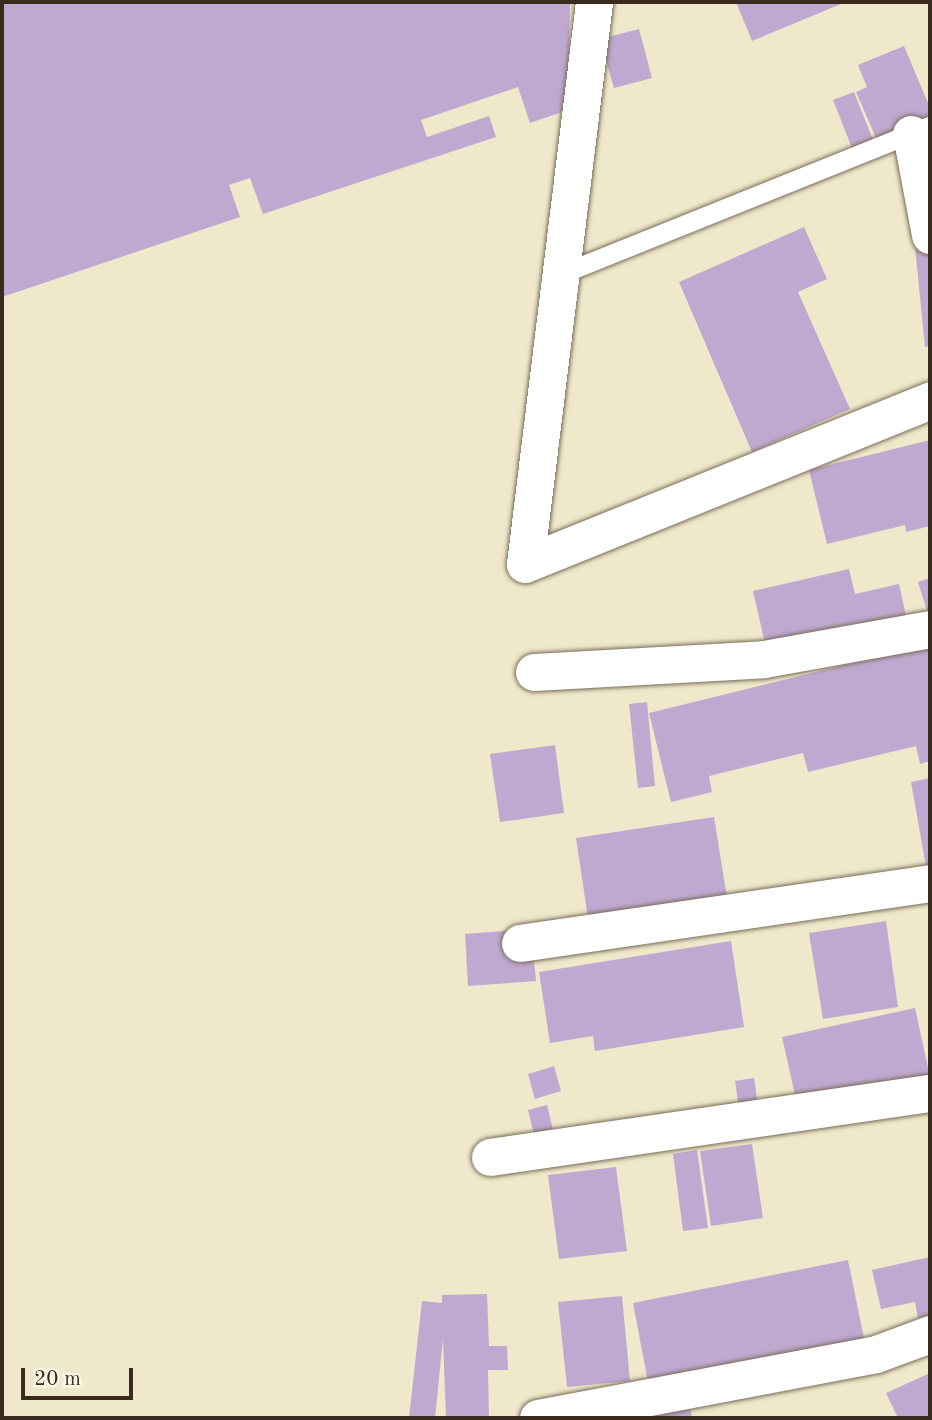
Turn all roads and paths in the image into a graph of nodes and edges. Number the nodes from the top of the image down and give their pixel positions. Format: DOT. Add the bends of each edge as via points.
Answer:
graph roads {
  1 [pos="594,2"];
  2 [pos="921,130"];
  3 [pos="930,235"];
  4 [pos="561,274"];
  5 [pos="930,400"];
  6 [pos="930,629"];
  7 [pos="534,672"];
  8 [pos="930,883"];
  9 [pos="520,943"];
  10 [pos="930,1093"];
  11 [pos="490,1157"];
  12 [pos="930,1334"];
  13 [pos="538,1418"];
  1 -- 4 [label="street"];
  2 -- 3 [label="street"];
  2 -- 4 [label="lane"];
  4 -- 5 [label="street" via="524,564"];
  6 -- 7 [label="street" via="764,659"];
  8 -- 9 [label="street"];
  10 -- 11 [label="street"];
  12 -- 13 [label="street" via="876,1354"];
}
